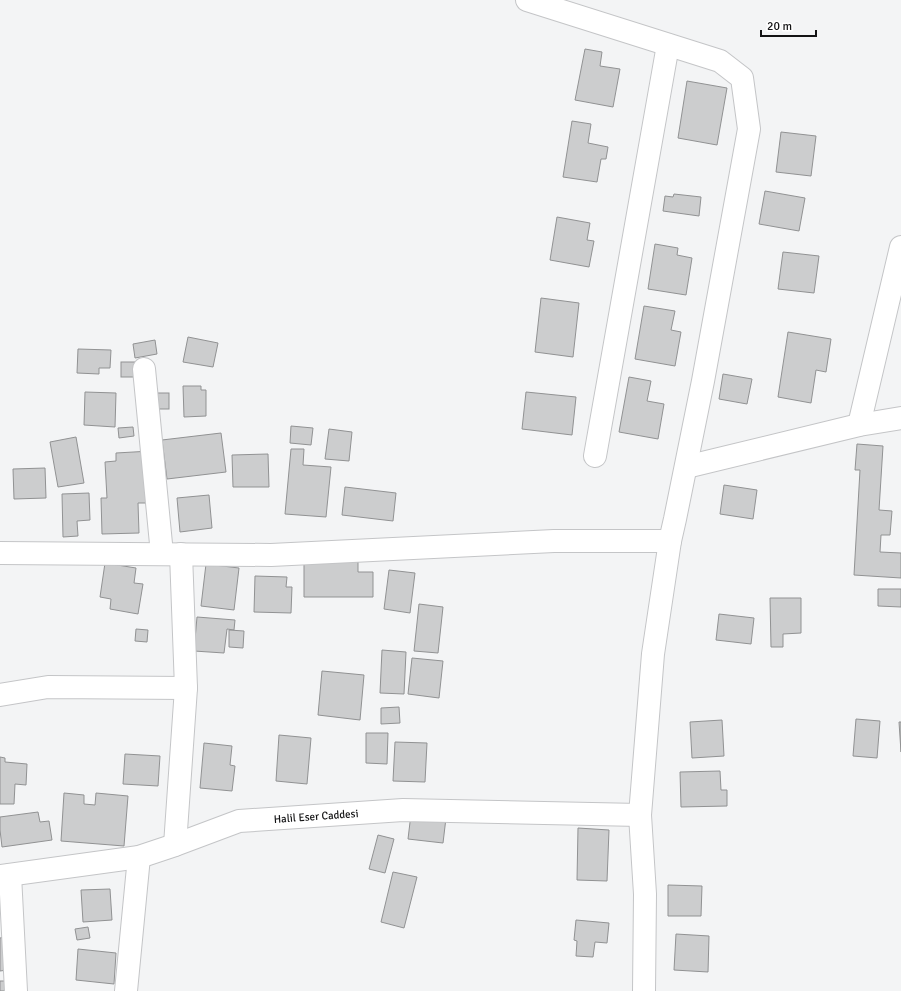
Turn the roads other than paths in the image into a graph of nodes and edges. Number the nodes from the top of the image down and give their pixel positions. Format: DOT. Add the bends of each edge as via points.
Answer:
graph roads {
  1 [pos="527,0"];
  2 [pos="668,44"];
  3 [pos="901,247"];
  4 [pos="144,369"];
  5 [pos="901,418"];
  6 [pos="859,425"];
  7 [pos="595,456"];
  8 [pos="686,467"];
  9 [pos="670,541"];
  10 [pos="0,553"];
  11 [pos="171,554"];
  12 [pos="186,688"];
  13 [pos="0,695"];
  14 [pos="640,815"];
  15 [pos="174,845"];
  16 [pos="139,857"];
  17 [pos="5,876"];
  18 [pos="16,991"];
  19 [pos="126,991"];
  20 [pos="644,991"];
  1 -- 2 [label="street"];
  2 -- 7 [label="street"];
  2 -- 8 [label="street" via="720,61 742,78 749,129"];
  3 -- 6 [label="street"];
  4 -- 11 [label="street"];
  5 -- 6 [label="street"];
  6 -- 8 [label="street"];
  8 -- 9 [label="street"];
  9 -- 11 [label="street" via="554,541 271,555"];
  9 -- 14 [label="street" via="653,654"];
  10 -- 11 [label="street"];
  11 -- 12 [label="street"];
  12 -- 13 [label="street" via="48,687"];
  12 -- 15 [label="street"];
  14 -- 15 [label="street, Halil Eser Caddesi" via="403,810 239,821"];
  14 -- 20 [label="street" via="645,894"];
  15 -- 16 [label="street, Halil Eser Caddesi"];
  16 -- 17 [label="street, Halil Eser Caddesi"];
  16 -- 19 [label="street"];
  17 -- 18 [label="street"];
}
